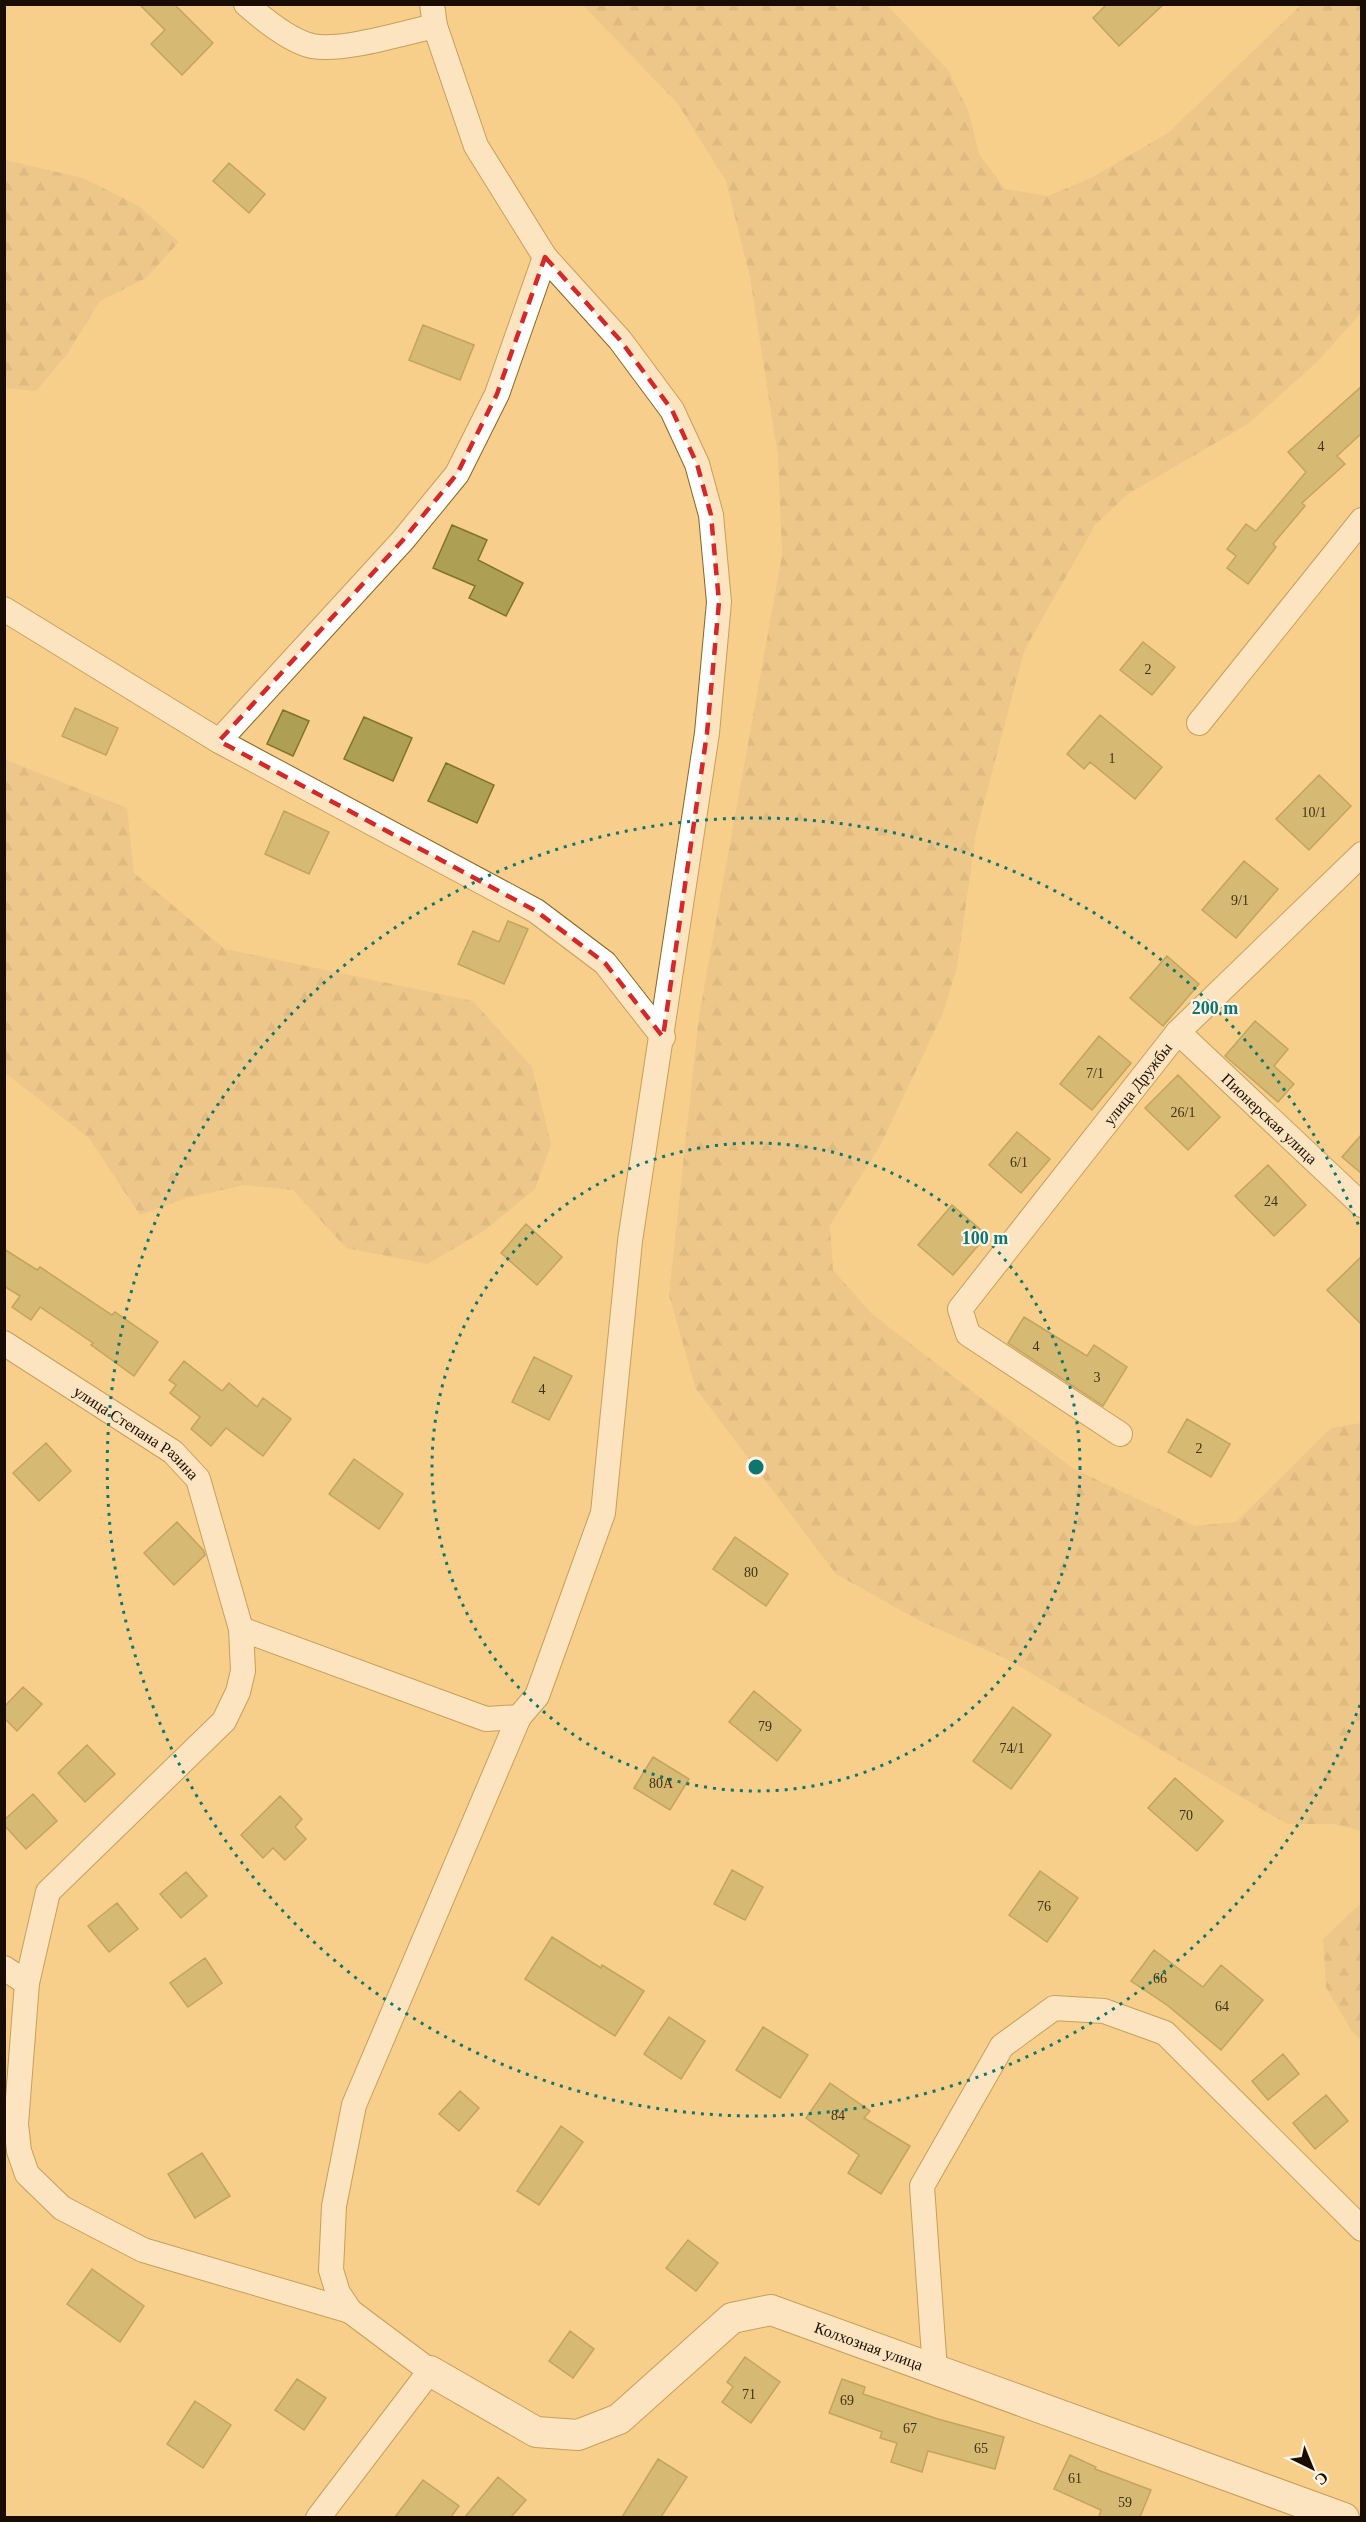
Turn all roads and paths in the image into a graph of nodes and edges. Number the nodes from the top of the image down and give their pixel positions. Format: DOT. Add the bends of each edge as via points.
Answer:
graph roads {
  1 [pos="246,4"];
  2 [pos="434,15"];
  3 [pos="545,257"];
  4 [pos="1362,520"];
  5 [pos="4,609"];
  6 [pos="1199,723"];
  7 [pos="219,741"];
  8 [pos="1362,854"];
  9 [pos="1178,1032"];
  10 [pos="663,1037"];
  11 [pos="1362,1204"];
  12 [pos="4,1343"];
  13 [pos="1120,1434"];
  14 [pos="241,1629"];
  15 [pos="519,1717"];
  16 [pos="4,1968"];
  17 [pos="27,1983"];
  18 [pos="1362,2229"];
  19 [pos="350,2311"];
  20 [pos="934,2370"];
  21 [pos="430,2371"];
  22 [pos="318,2517"];
  23 [pos="1344,2517"];
  1 -- 2 [label="street" via="274,27 312,46 342,46"];
  2 -- 3 [label="street" via="476,146"];
  3 -- 7 [label="street" via="497,394 457,474 403,540"];
  3 -- 10 [label="street" via="620,340 672,410 697,464 711,515 719,602 707,733"];
  4 -- 6 [label="street"];
  5 -- 7 [label="street"];
  7 -- 10 [label="street" via="536,911 605,963"];
  8 -- 9 [label="street, улица Дружбы"];
  9 -- 11 [label="street, Пионерская улица"];
  9 -- 13 [label="street, улица Дружбы" via="960,1309 968,1334"];
  10 -- 15 [label="street" via="630,1241 603,1513 537,1696"];
  12 -- 14 [label="street, улица Степана Разина" via="173,1452 198,1479"];
  14 -- 15 [label="street" via="486,1719"];
  14 -- 17 [label="street, улица Степана Разина" via="243,1671 224,1721 48,1892"];
  15 -- 19 [label="street" via="354,2105 334,2206 331,2270 338,2293"];
  16 -- 17 [label="street"];
  17 -- 19 [label="street, улица Степана Разина" via="16,2124 27,2174 42,2190 62,2208 143,2250"];
  18 -- 20 [label="street" via="1165,2033 1104,2011 1054,2008 1002,2046 922,2186"];
  19 -- 21 [label="street"];
  20 -- 21 [label="street, Колхозная улица" via="771,2310 732,2318 619,2419 578,2435 536,2432"];
  20 -- 23 [label="street, Колхозная улица"];
  21 -- 22 [label="street"];
}
